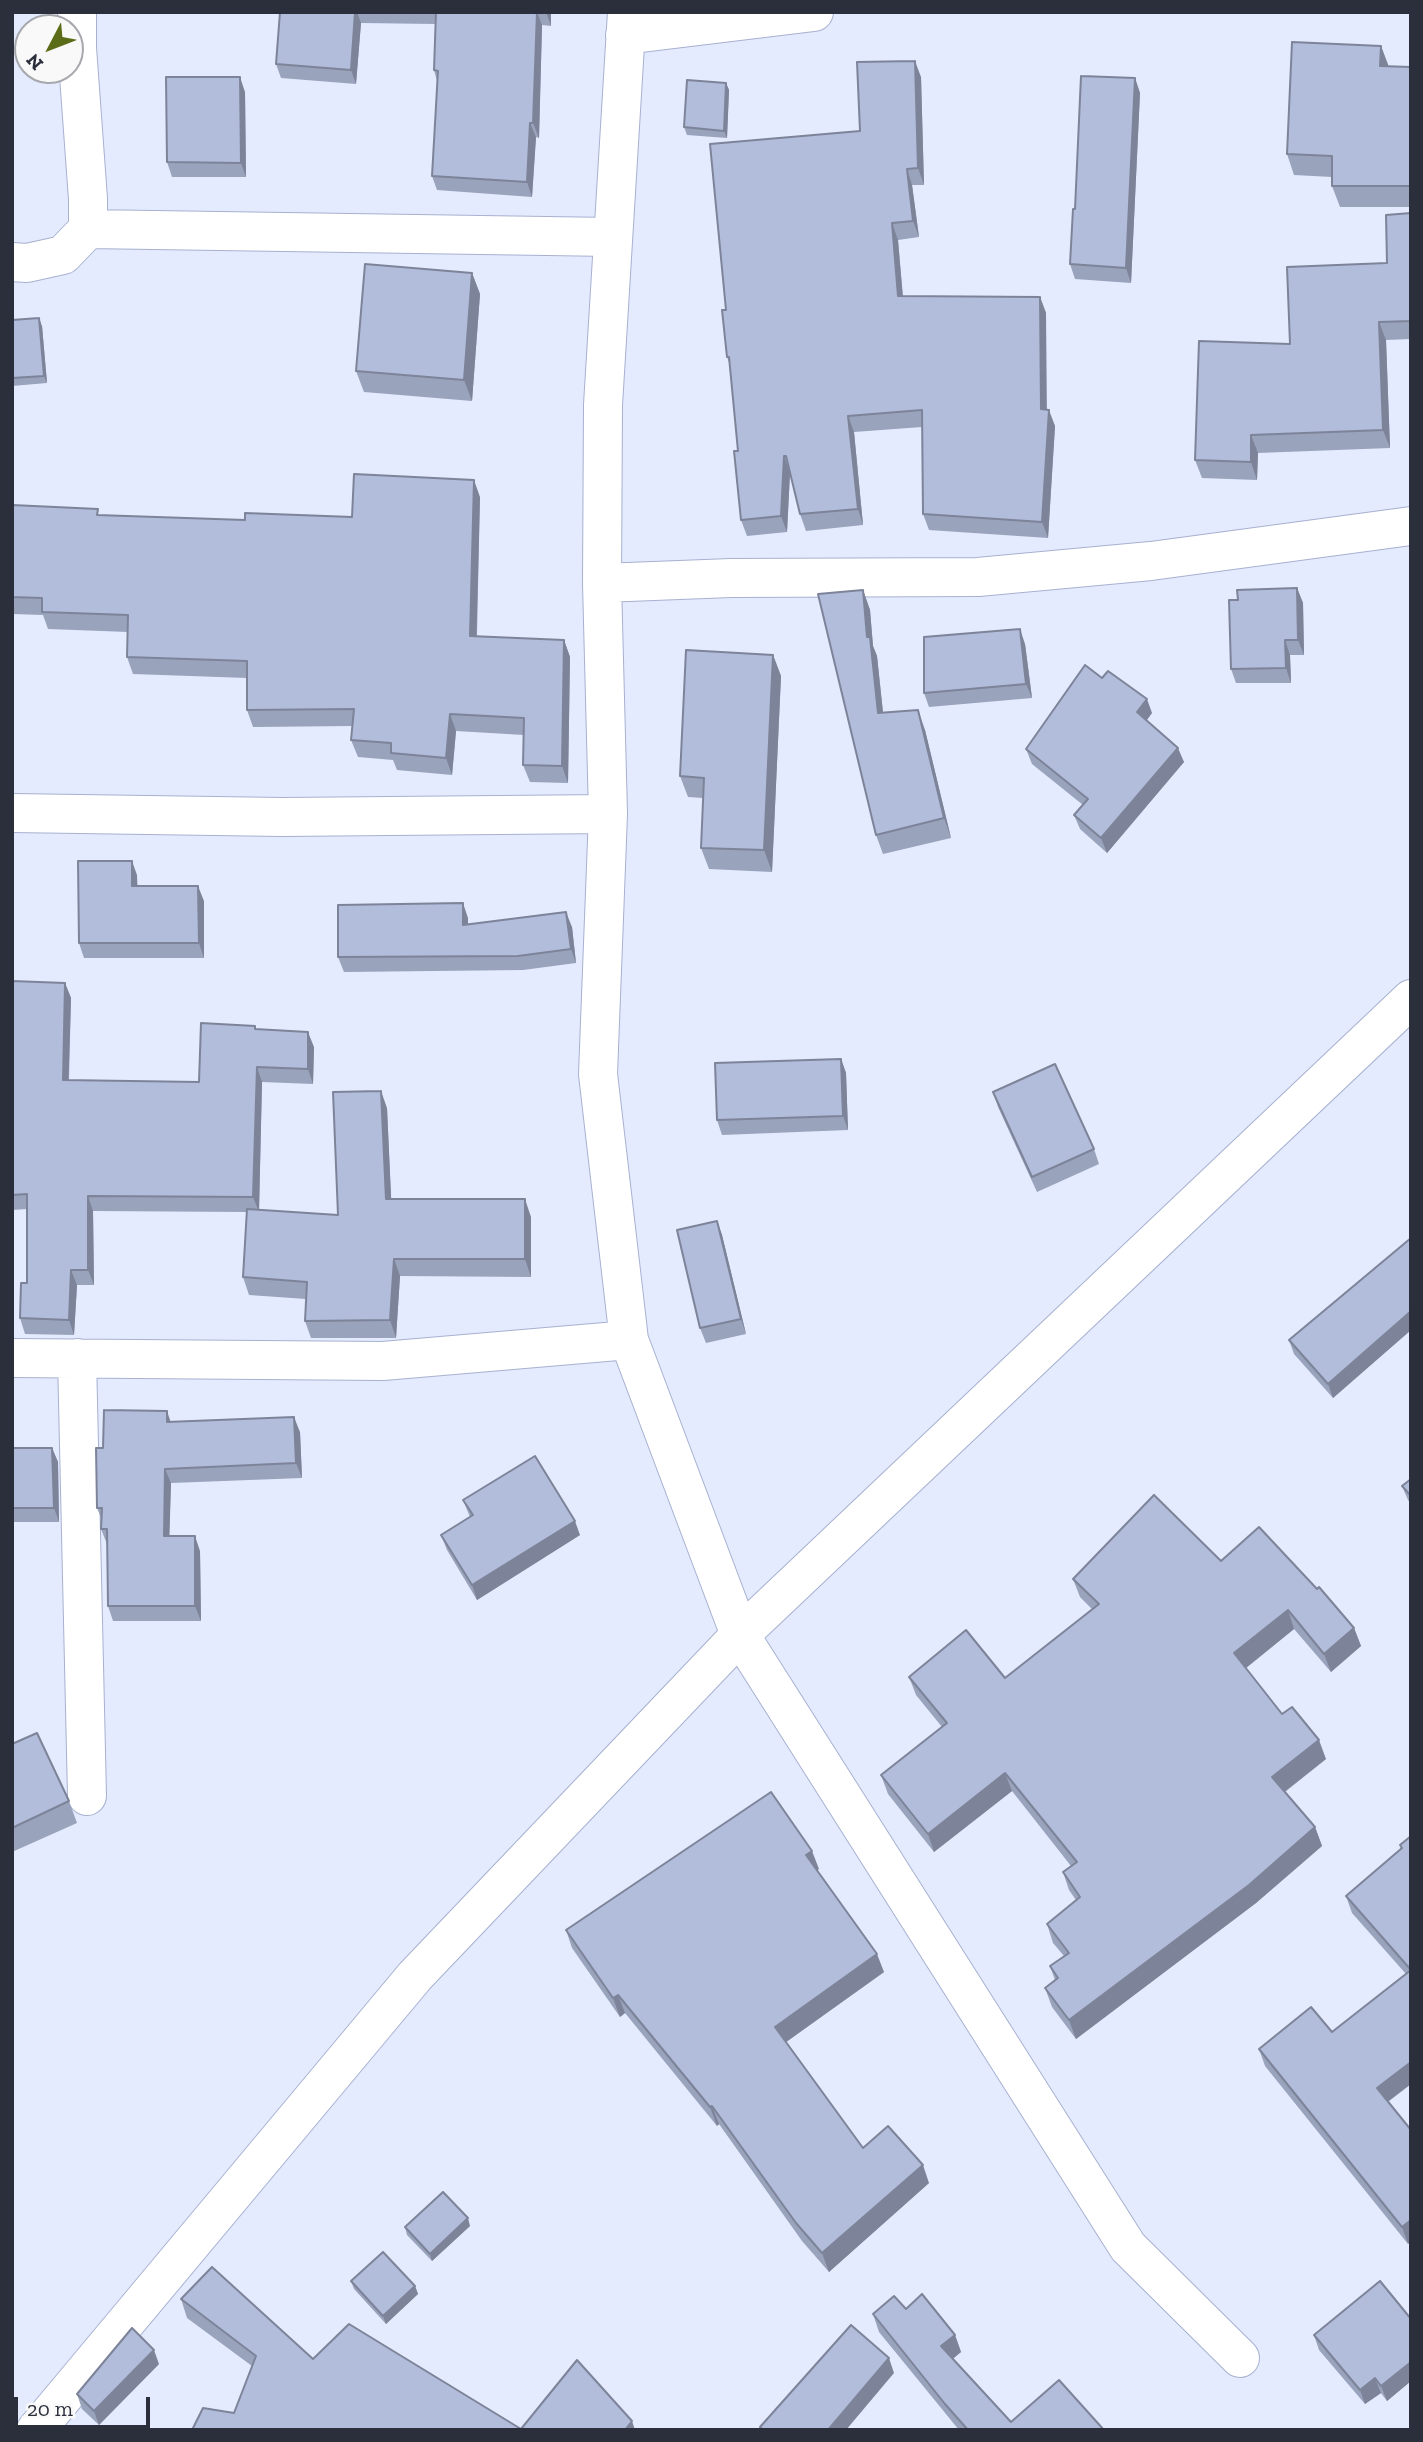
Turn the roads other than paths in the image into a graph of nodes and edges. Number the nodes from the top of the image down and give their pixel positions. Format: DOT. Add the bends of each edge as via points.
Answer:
graph roads {
  1 [pos="78,12"];
  2 [pos="814,12"];
  3 [pos="626,24"];
  4 [pos="89,229"];
  5 [pos="612,237"];
  6 [pos="12,262"];
  7 [pos="1411,526"];
  8 [pos="601,583"];
  9 [pos="12,813"];
  10 [pos="608,814"];
  11 [pos="1411,999"];
  12 [pos="629,1340"];
  13 [pos="12,1358"];
  14 [pos="77,1358"];
  15 [pos="740,1635"];
  16 [pos="86,1796"];
  17 [pos="1240,2358"];
  18 [pos="36,2430"];
  1 -- 4 [label="street"];
  2 -- 3 [label="street"];
  3 -- 5 [label="street"];
  4 -- 5 [label="street"];
  4 -- 6 [label="street" via="63,255"];
  5 -- 8 [label="street" via="603,405"];
  7 -- 8 [label="street" via="1152,561 978,578"];
  8 -- 10 [label="street"];
  9 -- 10 [label="street" via="282,817"];
  10 -- 12 [label="street" via="598,1074"];
  11 -- 15 [label="street"];
  12 -- 14 [label="street" via="383,1361"];
  12 -- 15 [label="street"];
  13 -- 14 [label="street"];
  14 -- 16 [label="street"];
  15 -- 17 [label="street" via="1128,2246"];
  15 -- 18 [label="street" via="415,1976"];
}
